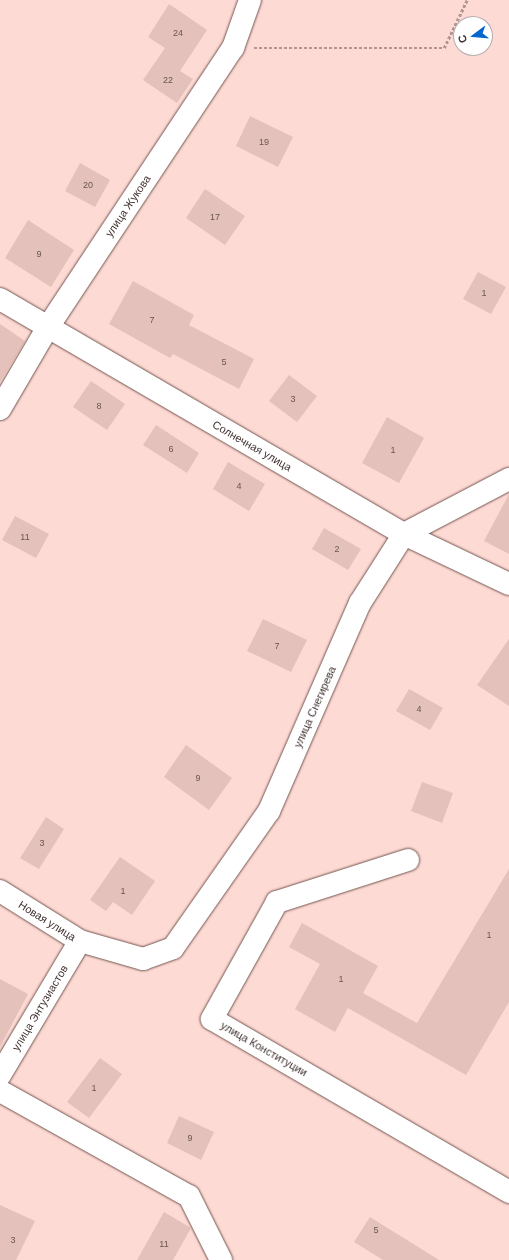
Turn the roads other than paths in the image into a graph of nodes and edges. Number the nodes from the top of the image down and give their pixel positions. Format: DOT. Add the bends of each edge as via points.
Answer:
graph roads {
  1 [pos="250,0"];
  2 [pos="0,298"];
  3 [pos="48,326"];
  4 [pos="0,409"];
  5 [pos="509,480"];
  6 [pos="404,534"];
  7 [pos="509,584"];
  8 [pos="408,860"];
  9 [pos="0,891"];
  10 [pos="80,941"];
  11 [pos="143,959"];
  12 [pos="0,1075"];
  13 [pos="0,1091"];
  14 [pos="509,1192"];
  15 [pos="222,1260"];
  1 -- 3 [label="street, улица Жукова" via="233,48"];
  2 -- 3 [label="street, Солнечная улица"];
  3 -- 4 [label="street, улица Жукова"];
  3 -- 6 [label="street, Солнечная улица"];
  5 -- 6 [label="street"];
  6 -- 7 [label="street, Солнечная улица"];
  6 -- 11 [label="street, улица Снегирева" via="360,603 269,811 172,948"];
  8 -- 14 [label="street, улица Конституции" via="277,902 212,1019"];
  9 -- 10 [label="street, Новая улица"];
  10 -- 11 [label="street, Новая улица"];
  10 -- 12 [label="street, улица Энтузиастов"];
  13 -- 15 [label="street" via="189,1196"];
}
